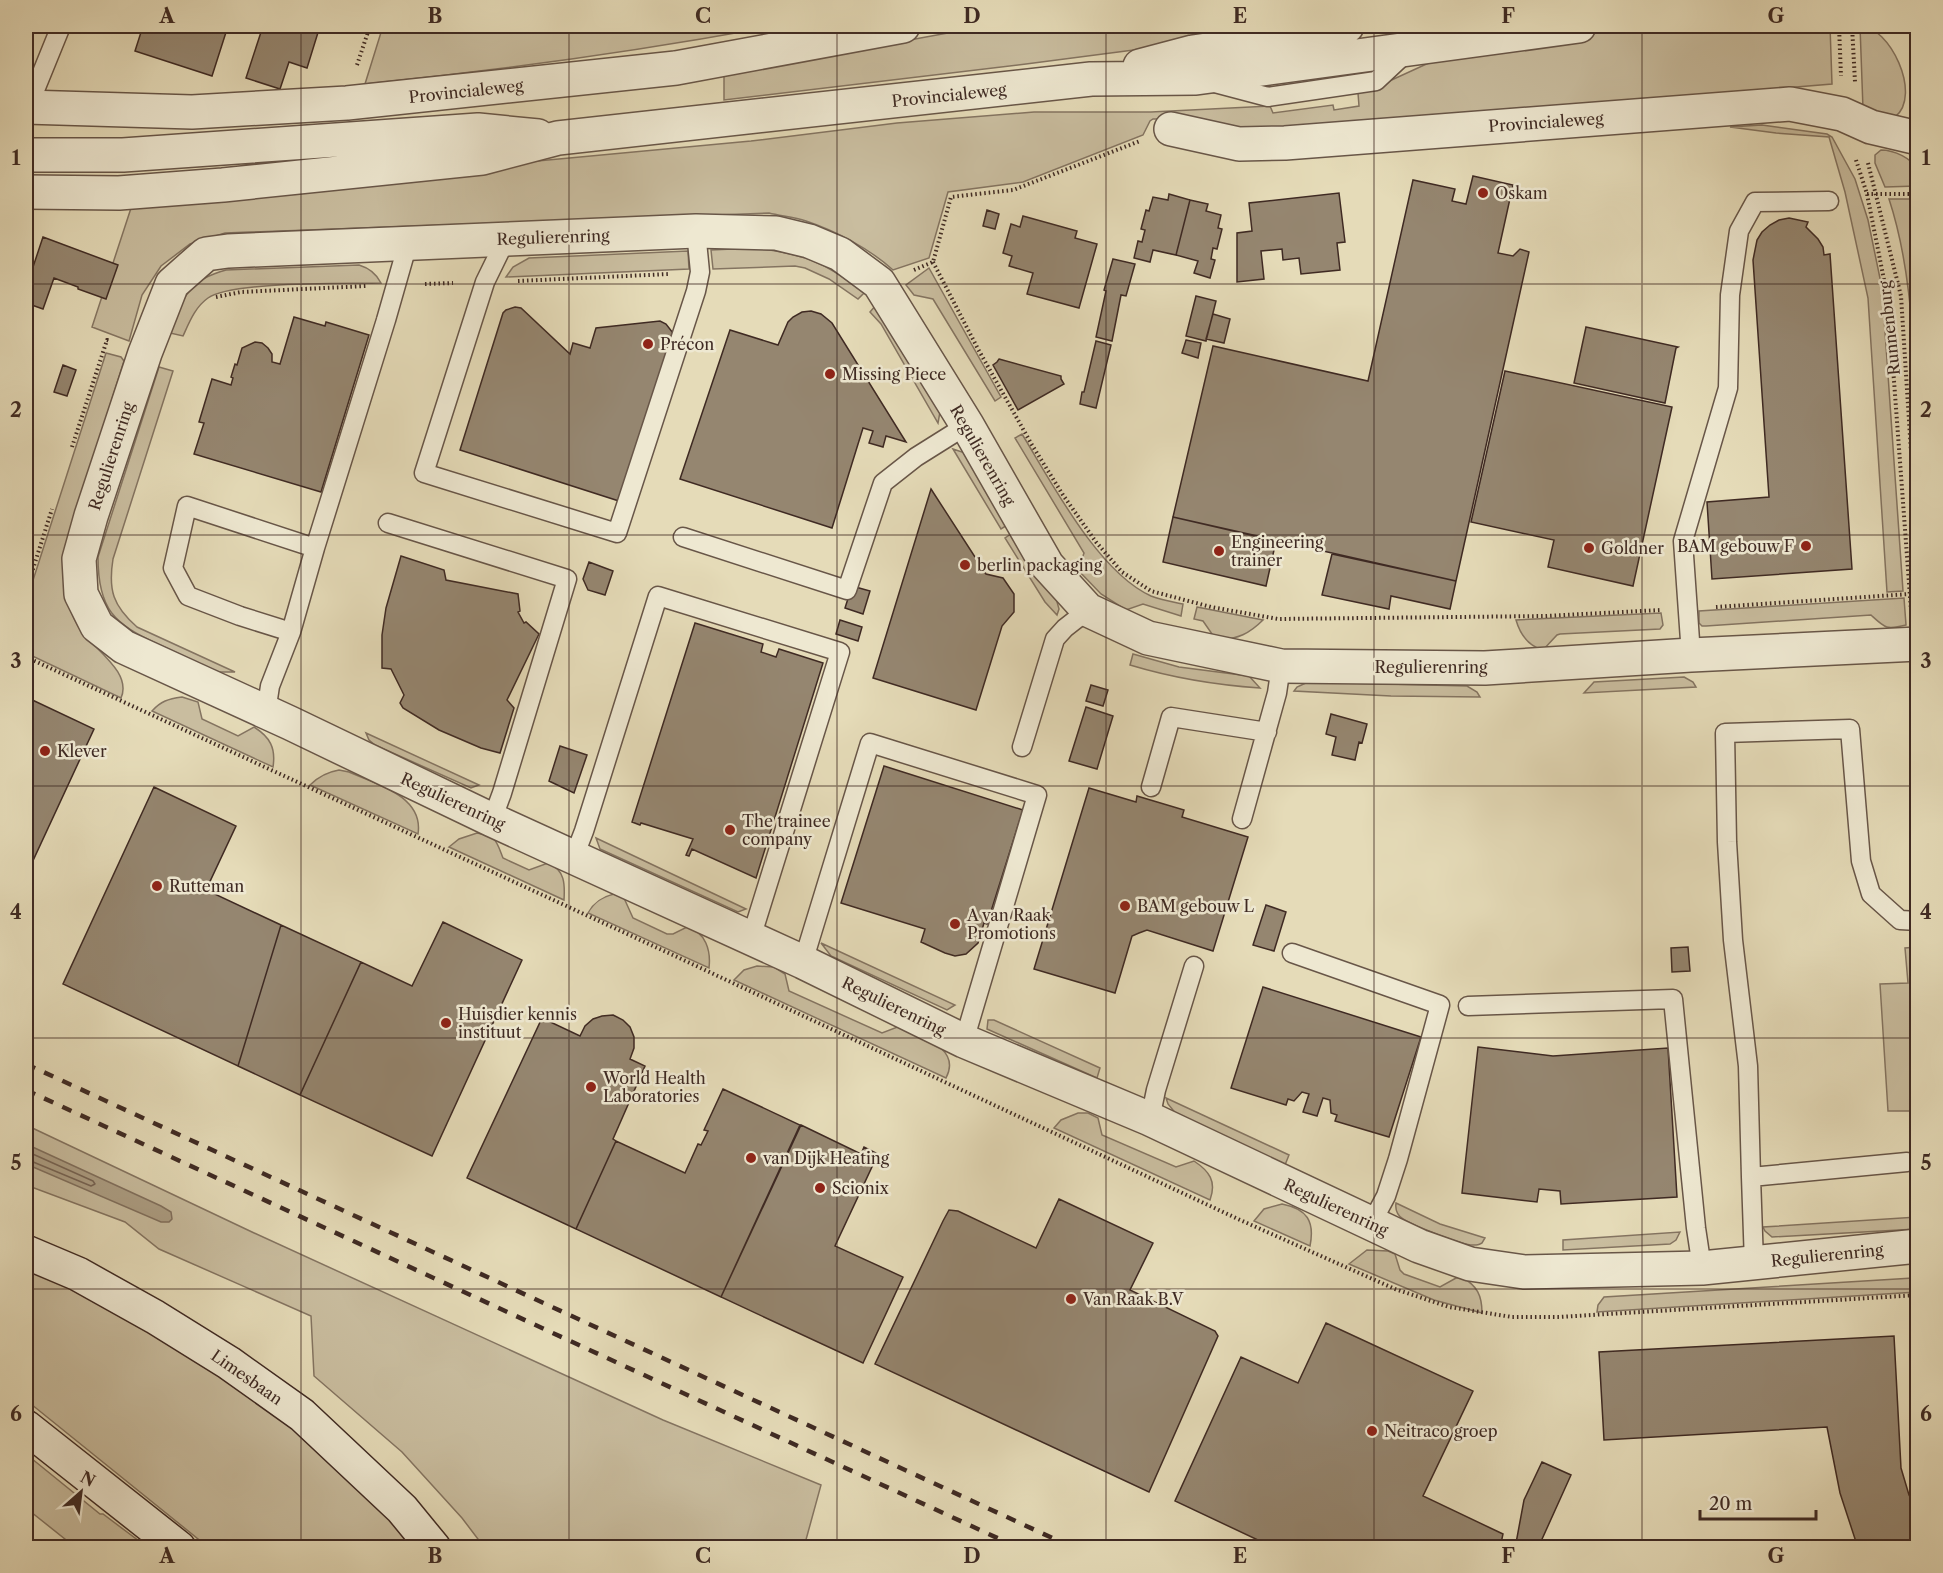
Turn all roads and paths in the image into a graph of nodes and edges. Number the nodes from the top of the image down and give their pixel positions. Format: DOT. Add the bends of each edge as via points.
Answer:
graph roads {
  1 [pos="61,26"];
  2 [pos="370,26"];
  3 [pos="903,26"];
  4 [pos="1347,26"];
  5 [pos="1579,26"];
  6 [pos="1839,26"];
  7 [pos="1851,26"];
  8 [pos="356,67"];
  9 [pos="1091,79"];
  10 [pos="26,109"];
  11 [pos="1850,117"];
  12 [pos="1171,129"];
  13 [pos="558,138"];
  14 [pos="1917,138"];
  15 [pos="26,155"];
  16 [pos="26,192"];
  17 [pos="1867,194"];
  18 [pos="1917,194"];
  19 [pos="1876,195"];
  20 [pos="1829,201"];
  21 [pos="696,231"];
  22 [pos="506,239"];
  23 [pos="408,243"];
  24 [pos="933,262"];
  25 [pos="700,272"];
  26 [pos="485,282"];
  27 [pos="879,283"];
  28 [pos="396,285"];
  29 [pos="296,289"];
  30 [pos="967,425"];
  31 [pos="388,523"];
  32 [pos="682,537"];
  33 [pos="315,548"];
  34 [pos="1917,561"];
  35 [pos="1910,594"];
  36 [pos="1688,608"];
  37 [pos="1088,610"];
  38 [pos="291,632"];
  39 [pos="1915,645"];
  40 [pos="1691,655"];
  41 [pos="1281,666"];
  42 [pos="266,712"];
  43 [pos="1267,732"];
  44 [pos="1917,742"];
  45 [pos="1022,747"];
  46 [pos="1151,787"];
  47 [pos="1242,819"];
  48 [pos="492,820"];
  49 [pos="574,857"];
  50 [pos="1917,921"];
  51 [pos="751,938"];
  52 [pos="1292,953"];
  53 [pos="803,962"];
  54 [pos="1194,966"];
  55 [pos="1467,1006"];
  56 [pos="964,1041"];
  57 [pos="1150,1119"];
  58 [pos="1907,1162"];
  59 [pos="1751,1177"];
  60 [pos="1371,1224"];
  61 [pos="1917,1246"];
  62 [pos="26,1252"];
  63 [pos="1754,1263"];
  64 [pos="1702,1268"];
  65 [pos="26,1426"];
  66 [pos="179,1548"];
  67 [pos="434,1548"];
  1 -- 10 [label="lane"];
  2 -- 8 [label="path"];
  3 -- 10 [label="street, Provincialeweg" via="676,68 347,104 192,112"];
  4 -- 9 [label="street, Provincialeweg" via="1193,52"];
  5 -- 9 [label="street, Provincialeweg" via="1196,78"];
  6 -- 11 [label="path"];
  7 -- 11 [label="path, Runnenburg"];
  9 -- 13 [label="street, Provincialeweg"];
  11 -- 12 [label="street, Provincialeweg" via="1790,104 1239,144"];
  11 -- 14 [label="street, Provincialeweg" via="1871,127"];
  11 -- 17 [label="path"];
  11 -- 19 [label="path, Runnenburg"];
  12 -- 24 [label="path" via="1013,189 951,197"];
  13 -- 15 [label="street, Provincialeweg" via="478,130 123,155"];
  13 -- 16 [label="street, Provincialeweg" via="482,158 119,193"];
  17 -- 19 [label="path"];
  17 -- 35 [label="path" via="1888,300"];
  18 -- 19 [label="path"];
  19 -- 34 [label="path, Runnenburg" via="1901,296"];
  20 -- 36 [label="lane" via="1755,202 1739,231 1730,295 1728,388 1683,541"];
  21 -- 22 [label="street, Regulierenring"];
  21 -- 25 [label="lane"];
  21 -- 27 [label="street, Regulierenring" via="776,233 809,241 840,254"];
  22 -- 23 [label="street, Regulierenring"];
  22 -- 26 [label="lane"];
  23 -- 28 [label="lane"];
  23 -- 42 [label="street, Regulierenring" via="228,251 206,254 188,269 172,284 163,305 91,516 79,559 81,594 97,626 124,647"];
  24 -- 27 [label="path"];
  24 -- 36 [label="path" via="1063,495 1122,572 1151,591 1278,619 1545,615"];
  25 -- 26 [label="path"];
  25 -- 26 [label="lane" via="617,533 424,473"];
  26 -- 28 [label="path"];
  27 -- 30 [label="street, Regulierenring"];
  28 -- 29 [label="path"];
  28 -- 33 [label="lane"];
  30 -- 32 [label="lane" via="883,483 847,590"];
  30 -- 37 [label="street, Regulierenring" via="1047,565"];
  31 -- 48 [label="lane" via="567,579"];
  33 -- 38 [label="lane"];
  33 -- 38 [label="lane" via="187,506 173,568 188,596"];
  35 -- 36 [label="path"];
  35 -- 39 [label="path"];
  36 -- 40 [label="lane"];
  37 -- 41 [label="street, Regulierenring" via="1148,638"];
  37 -- 45 [label="lane" via="1055,639"];
  38 -- 42 [label="lane" via="270,686"];
  39 -- 40 [label="street, Regulierenring"];
  39 -- 44 [label="path"];
  40 -- 41 [label="street, Regulierenring" via="1485,668"];
  41 -- 43 [label="lane"];
  42 -- 48 [label="street, Regulierenring"];
  43 -- 46 [label="lane" via="1171,717"];
  43 -- 47 [label="lane"];
  48 -- 49 [label="street, Regulierenring"];
  49 -- 51 [label="street, Regulierenring"];
  49 -- 51 [label="lane" via="658,596 840,652"];
  50 -- 59 [label="lane" via="1900,920 1871,894 1861,861 1850,729 1725,733 1727,842 1733,940 1748,1066"];
  51 -- 53 [label="street, Regulierenring"];
  52 -- 60 [label="lane" via="1440,1005 1398,1160"];
  53 -- 56 [label="street, Regulierenring"];
  53 -- 56 [label="lane" via="870,743 1037,795"];
  54 -- 57 [label="lane"];
  55 -- 64 [label="lane" via="1673,999"];
  56 -- 57 [label="street, Regulierenring"];
  57 -- 60 [label="street, Regulierenring"];
  58 -- 59 [label="lane"];
  59 -- 63 [label="lane"];
  60 -- 64 [label="street, Regulierenring" via="1470,1264 1524,1272"];
  61 -- 63 [label="street, Regulierenring"];
  62 -- 67 [label="street, Limesbaan" via="78,1274 155,1317 293,1409 402,1509"];
  63 -- 64 [label="street, Regulierenring"];
  65 -- 66 [label="street"];
}
